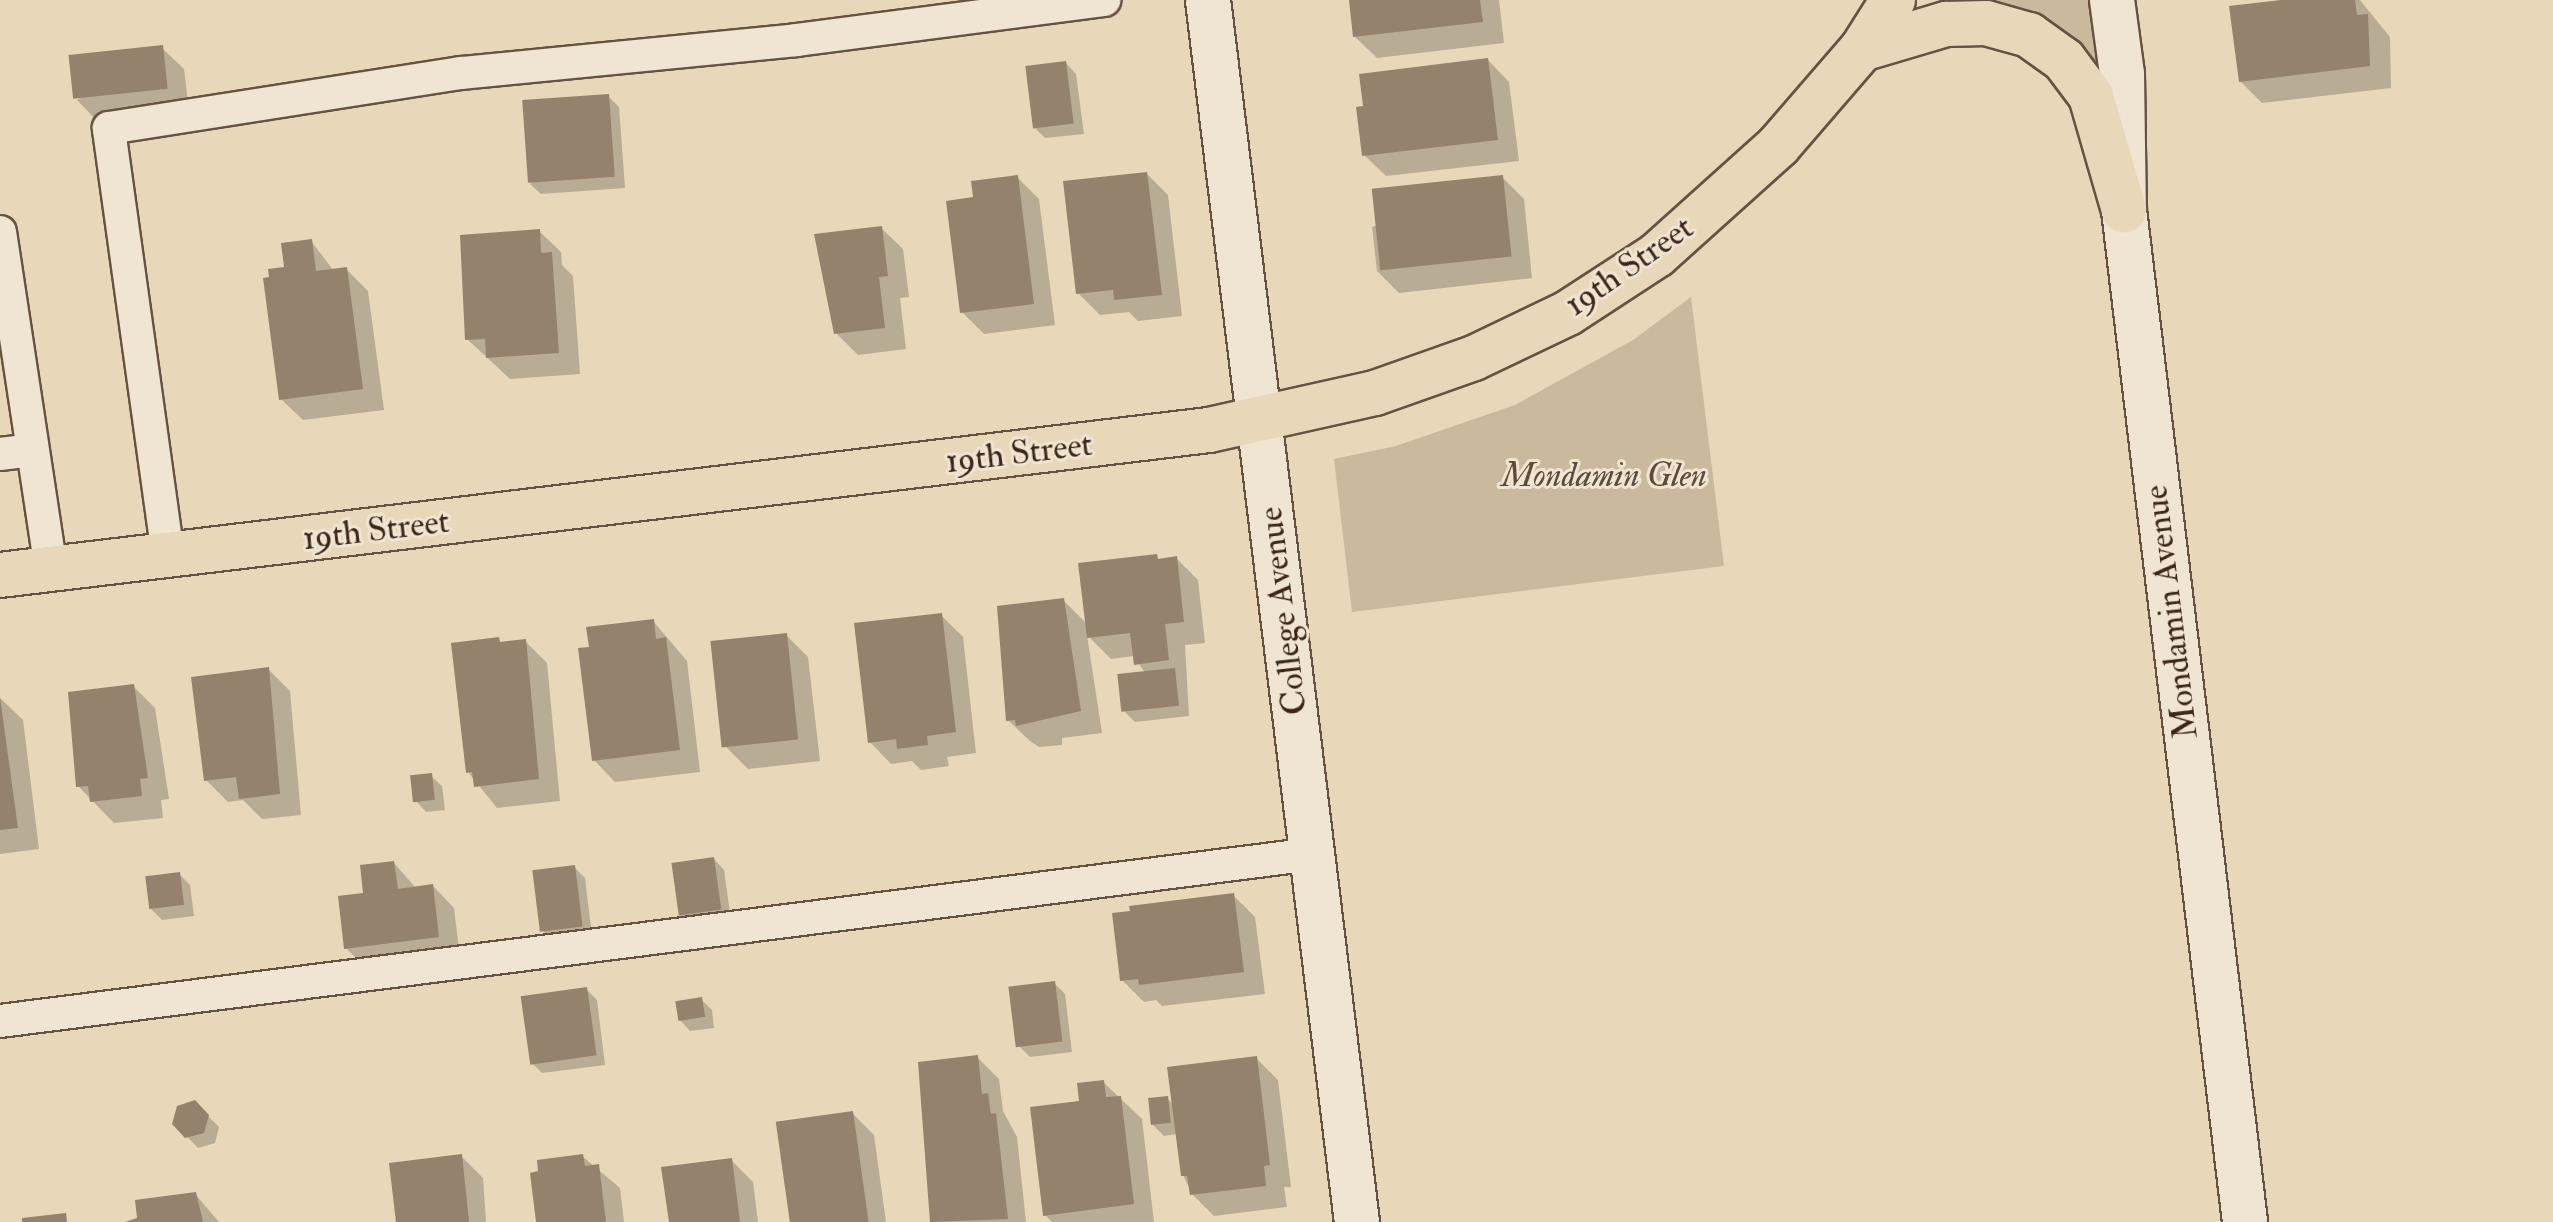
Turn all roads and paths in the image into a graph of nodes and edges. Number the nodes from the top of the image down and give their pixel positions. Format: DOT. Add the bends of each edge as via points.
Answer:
graph roads {
  1 [pos="1104,0"];
  2 [pos="1208,0"];
  3 [pos="1893,0"];
  4 [pos="2112,0"];
  5 [pos="1862,49"];
  6 [pos="2124,210"];
  7 [pos="0,232"];
  8 [pos="1259,422"];
  9 [pos="32,450"];
  10 [pos="0,454"];
  11 [pos="168,555"];
  12 [pos="51,569"];
  13 [pos="0,575"];
  14 [pos="1312,854"];
  15 [pos="0,1021"];
  16 [pos="1357,1222"];
  17 [pos="2245,1222"];
  1 -- 11 [label="lane" via="796,40 461,73 109,128"];
  2 -- 8 [label="street, College Avenue"];
  3 -- 5 [label="main road, 19th Street"];
  4 -- 6 [label="street, Mondamin Avenue" via="2122,74"];
  5 -- 6 [label="main road" via="1946,24 1986,23 2029,35 2064,60 2091,96"];
  5 -- 8 [label="main road, 19th Street" via="1779,145 1657,255 1568,313 1474,358 1375,393"];
  6 -- 17 [label="street, Mondamin Avenue"];
  7 -- 9 [label="lane"];
  8 -- 11 [label="main road, 19th Street"];
  8 -- 14 [label="street, College Avenue"];
  9 -- 10 [label="lane"];
  9 -- 12 [label="lane"];
  11 -- 12 [label="main road, 19th Street"];
  12 -- 13 [label="main road, 19th Street"];
  14 -- 15 [label="lane"];
  14 -- 16 [label="street, College Avenue"];
}
